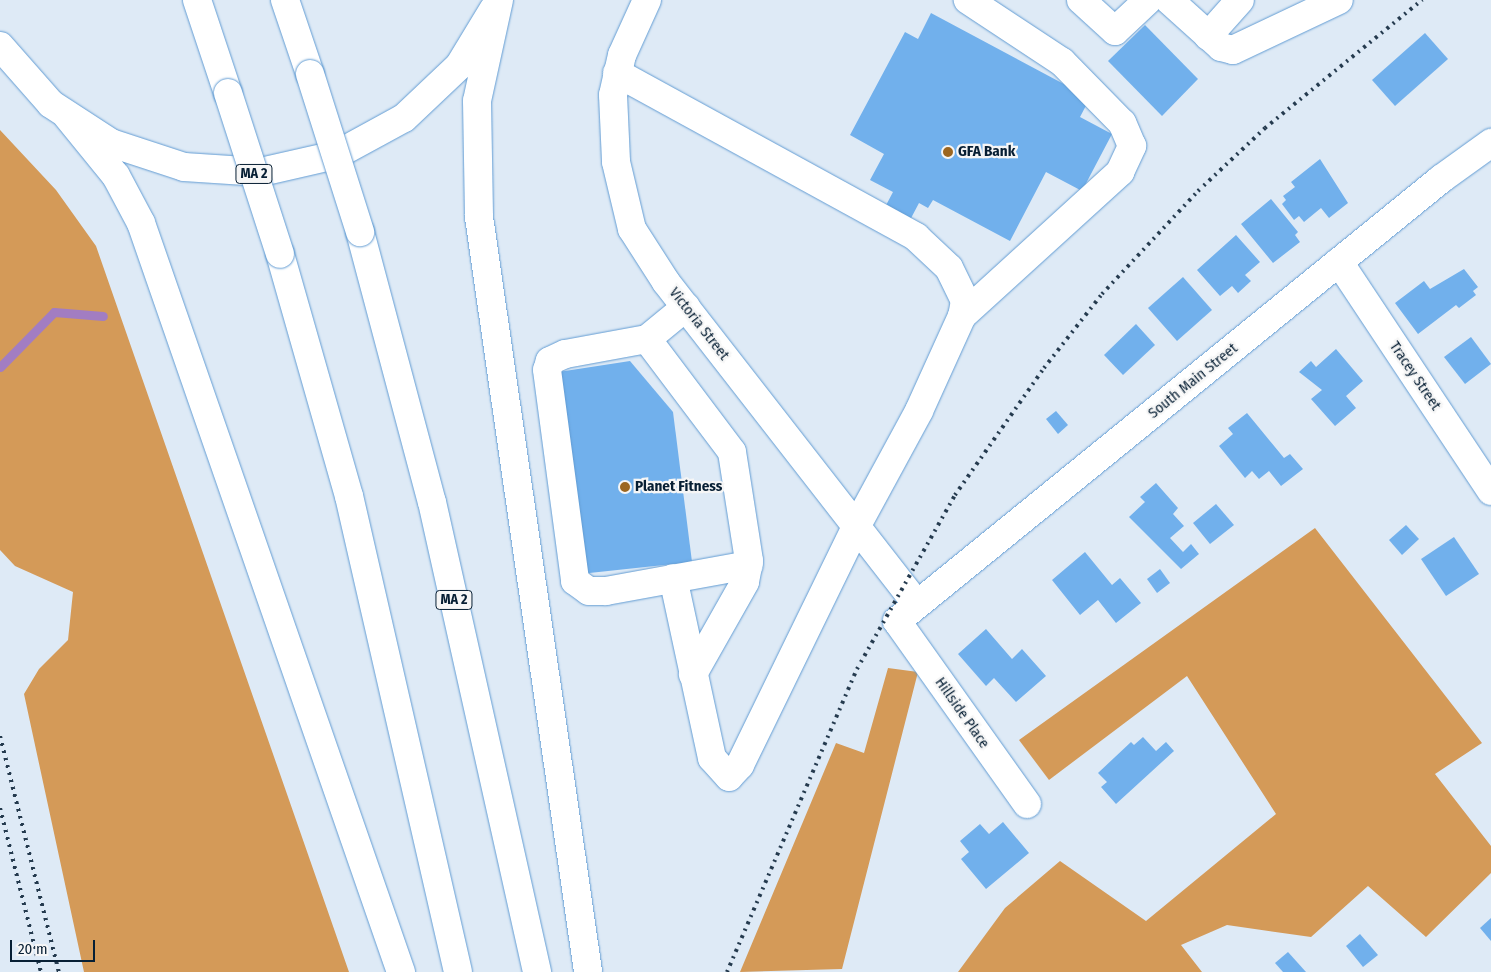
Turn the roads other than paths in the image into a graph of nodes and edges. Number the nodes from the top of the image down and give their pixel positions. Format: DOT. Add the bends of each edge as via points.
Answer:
graph roads {
  1 [pos="197,0"];
  2 [pos="285,0"];
  3 [pos="499,0"];
  4 [pos="647,0"];
  5 [pos="968,0"];
  6 [pos="1081,0"];
  7 [pos="1148,0"];
  8 [pos="1240,0"];
  9 [pos="1331,2"];
  10 [pos="1182,4"];
  11 [pos="1208,36"];
  12 [pos="3,53"];
  13 [pos="617,74"];
  14 [pos="68,116"];
  15 [pos="1491,143"];
  16 [pos="1339,262"];
  17 [pos="686,307"];
  18 [pos="962,316"];
  19 [pos="647,338"];
  20 [pos="1491,491"];
  21 [pos="856,527"];
  22 [pos="749,566"];
  23 [pos="672,578"];
  24 [pos="907,613"];
  25 [pos="694,674"];
  26 [pos="1026,804"];
  27 [pos="400,972"];
  28 [pos="458,972"];
  29 [pos="537,972"];
  30 [pos="588,972"];
  1 -- 28 [label="main road, MA 2, bridge" via="280,254 348,496"];
  2 -- 29 [label="main road, MA 2, bridge" via="360,232 432,502"];
  3 -- 14 [label="main road" via="464,59 424,102 360,145 312,162 261,172 184,168 111,143"];
  3 -- 30 [label="main road" via="483,60 477,108 480,217"];
  4 -- 13 [label="main road, Victoria Street"];
  5 -- 18 [label="main road" via="1062,62 1122,123 1132,146 1120,172"];
  6 -- 7 [label="main road" via="1115,31"];
  8 -- 11 [label="main road"];
  9 -- 11 [label="main road" via="1238,49 1226,50"];
  10 -- 11 [label="main road"];
  12 -- 14 [label="main road"];
  13 -- 17 [label="main road, Victoria Street" via="613,139 625,209 644,252"];
  13 -- 18 [label="main road" via="916,237 961,284"];
  14 -- 27 [label="main road" via="116,176 141,223"];
  15 -- 16 [label="main road, South Main Street"];
  16 -- 20 [label="main road, Tracey Street"];
  16 -- 24 [label="main road, South Main Street"];
  17 -- 19 [label="main road"];
  17 -- 21 [label="main road, Victoria Street"];
  18 -- 21 [label="main road" via="919,411"];
  19 -- 22 [label="main road" via="732,452"];
  19 -- 23 [label="main road" via="565,354 550,361 546,370 575,581 589,591 606,591"];
  21 -- 24 [label="main road, Victoria Street"];
  21 -- 25 [label="main road" via="740,765 730,777 712,758"];
  22 -- 23 [label="main road"];
  22 -- 25 [label="main road" via="745,582"];
  23 -- 25 [label="main road"];
  24 -- 26 [label="main road, Hillside Place"];
}
